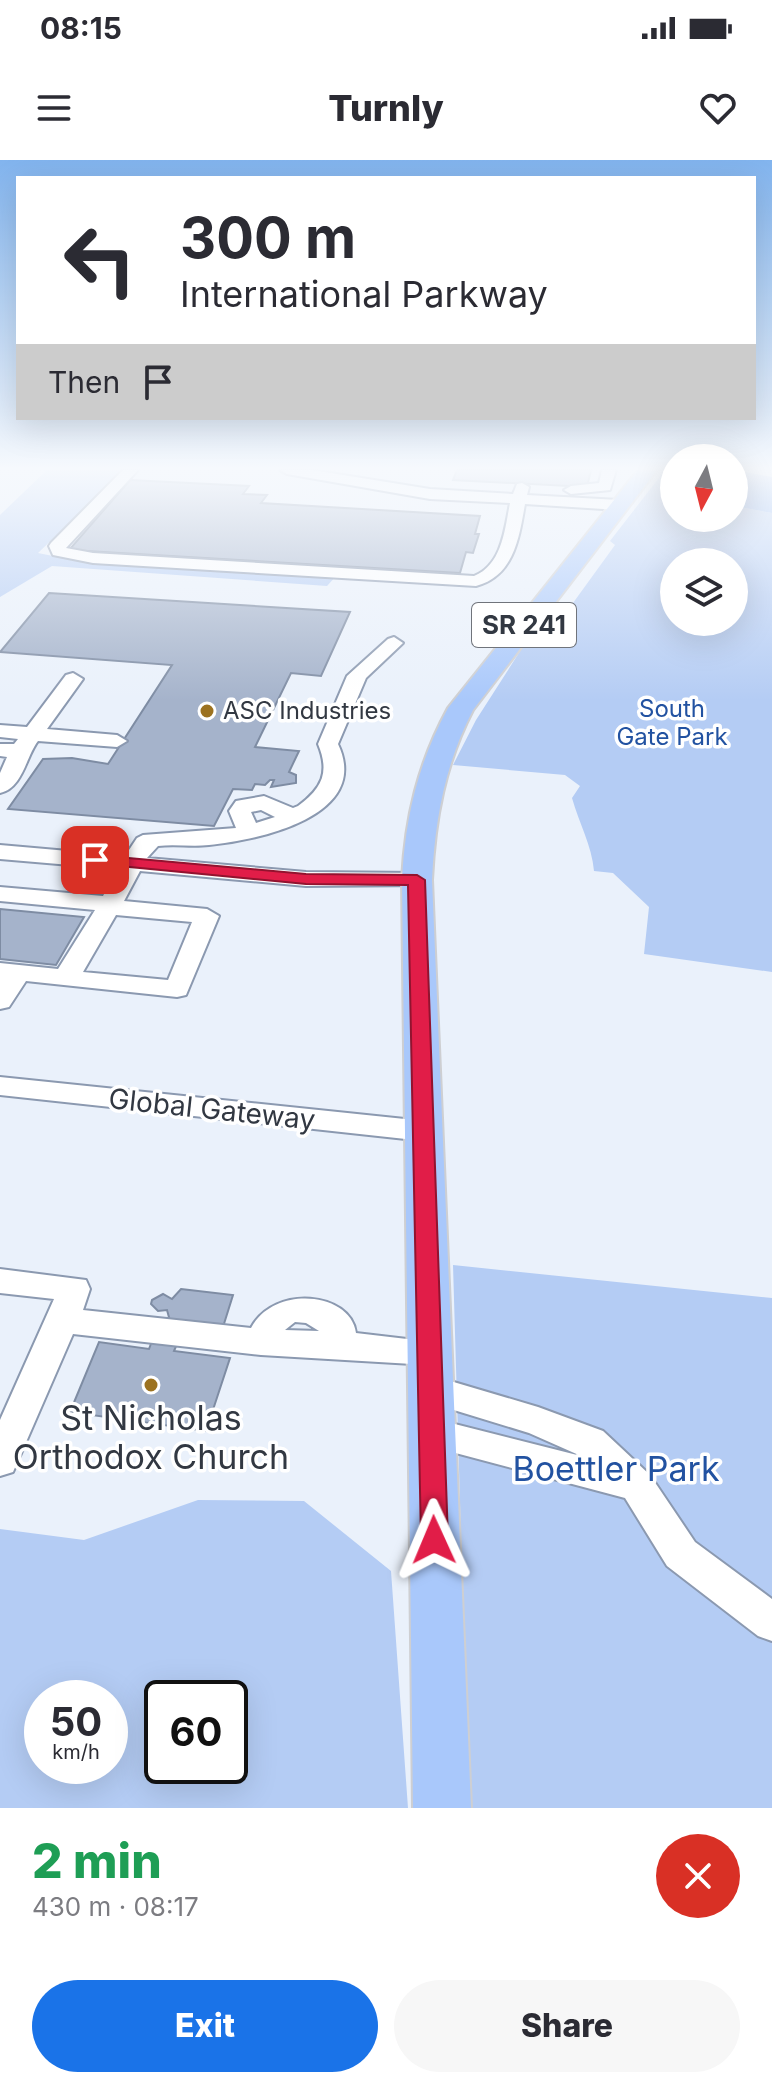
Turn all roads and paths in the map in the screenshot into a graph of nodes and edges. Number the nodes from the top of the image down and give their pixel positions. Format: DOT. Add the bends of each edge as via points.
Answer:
graph roads {
  1 [pos="57,547"];
  2 [pos="507,547"];
  3 [pos="586,547"];
  4 [pos="394,643"];
  5 [pos="73,679"];
  6 [pos="0,731"];
  7 [pos="117,741"];
  8 [pos="13,754"];
  9 [pos="0,787"];
  10 [pos="0,852"];
  11 [pos="134,863"];
  12 [pos="417,880"];
  13 [pos="0,894"];
  14 [pos="109,907"];
  15 [pos="9,972"];
  16 [pos="66,978"];
  17 [pos="0,1001"];
  18 [pos="0,1086"];
  19 [pos="424,1131"];
  20 [pos="0,1281"];
  21 [pos="62,1320"];
  22 [pos="430,1391"];
  23 [pos="0,1461"];
  24 [pos="772,1623"];
  25 [pos="442,1808"];
  1 -- 2 [label="street" via="59,552 93,558 476,581 502,567"];
  3 -- 12 [label="main road, SR 241" via="455,719 421,810"];
  4 -- 11 [label="street" via="357,676 337,718 328,744 336,764 334,781 324,796 293,817 253,803 240,811 249,832 146,843"];
  5 -- 8 [label="street"];
  6 -- 8 [label="street"];
  7 -- 8 [label="street"];
  8 -- 9 [label="street" via="9,777"];
  10 -- 11 [label="street"];
  11 -- 12 [label="street" via="306,879"];
  11 -- 14 [label="street"];
  12 -- 19 [label="main road, SR 241"];
  13 -- 14 [label="street"];
  14 -- 16 [label="street"];
  14 -- 16 [label="street" via="207,916 177,989"];
  15 -- 16 [label="street"];
  15 -- 17 [label="street"];
  18 -- 19 [label="street, Global Gateway"];
  19 -- 22 [label="main road, SR 241"];
  20 -- 21 [label="street" via="74,1289"];
  21 -- 22 [label="street" via="337,1345"];
  21 -- 23 [label="street"];
  22 -- 24 [label="street" via="637,1486 681,1554"];
  22 -- 25 [label="main road, SR 241"];
}
